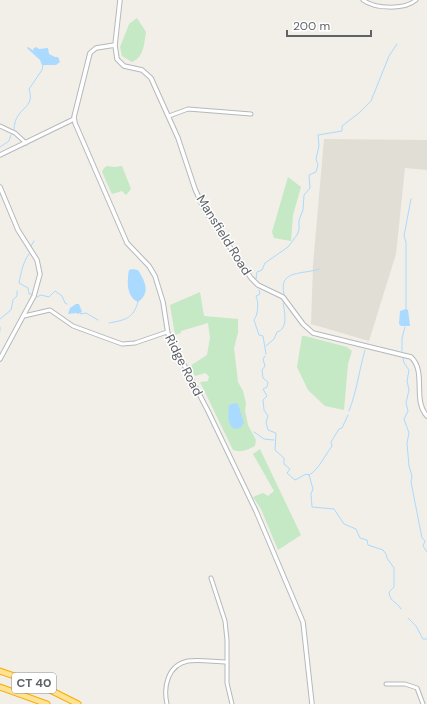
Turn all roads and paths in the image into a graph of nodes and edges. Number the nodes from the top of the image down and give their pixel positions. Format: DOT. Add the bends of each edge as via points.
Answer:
graph roads {
  1 [pos="120,0"];
  2 [pos="363,0"];
  3 [pos="416,0"];
  4 [pos="115,45"];
  5 [pos="251,114"];
  6 [pos="169,116"];
  7 [pos="74,119"];
  8 [pos="0,126"];
  9 [pos="26,143"];
  10 [pos="0,155"];
  11 [pos="0,188"];
  12 [pos="24,316"];
  13 [pos="167,332"];
  14 [pos="0,359"];
  15 [pos="427,416"];
  16 [pos="211,578"];
  17 [pos="227,662"];
  18 [pos="0,671"];
  19 [pos="386,684"];
  20 [pos="0,687"];
  21 [pos="47,704"];
  22 [pos="78,704"];
  23 [pos="167,704"];
  24 [pos="232,704"];
  25 [pos="312,704"];
  26 [pos="423,704"];
  1 -- 4 [label="street"];
  2 -- 3 [label="street" via="373,5 396,6 409,5"];
  4 -- 6 [label="street, Mansfield Road" via="120,63 142,70 151,78"];
  4 -- 7 [label="street" via="96,48 90,53"];
  5 -- 6 [label="street" via="188,109"];
  6 -- 15 [label="street, Mansfield Road" via="202,206 250,278 258,286 283,298 313,333 411,357 419,368 422,407"];
  7 -- 9 [label="street"];
  7 -- 13 [label="street, Ridge Road" via="127,244 149,266 155,276 163,302"];
  8 -- 9 [label="street" via="15,133"];
  9 -- 10 [label="street"];
  11 -- 12 [label="street" via="18,230 35,257 40,271 38,287"];
  12 -- 13 [label="street" via="50,310 77,328 124,345"];
  12 -- 14 [label="street"];
  13 -- 25 [label="street, Ridge Road" via="256,511 303,622"];
  16 -- 17 [label="street" via="225,621"];
  17 -- 23 [label="street" via="188,661 178,666 170,673 165,684"];
  17 -- 24 [label="street" via="227,683"];
  18 -- 22 [label="highway, CT 40" via="40,685"];
  19 -- 26 [label="street" via="405,684 416,688"];
  20 -- 21 [label="highway, CT 40"];
}
